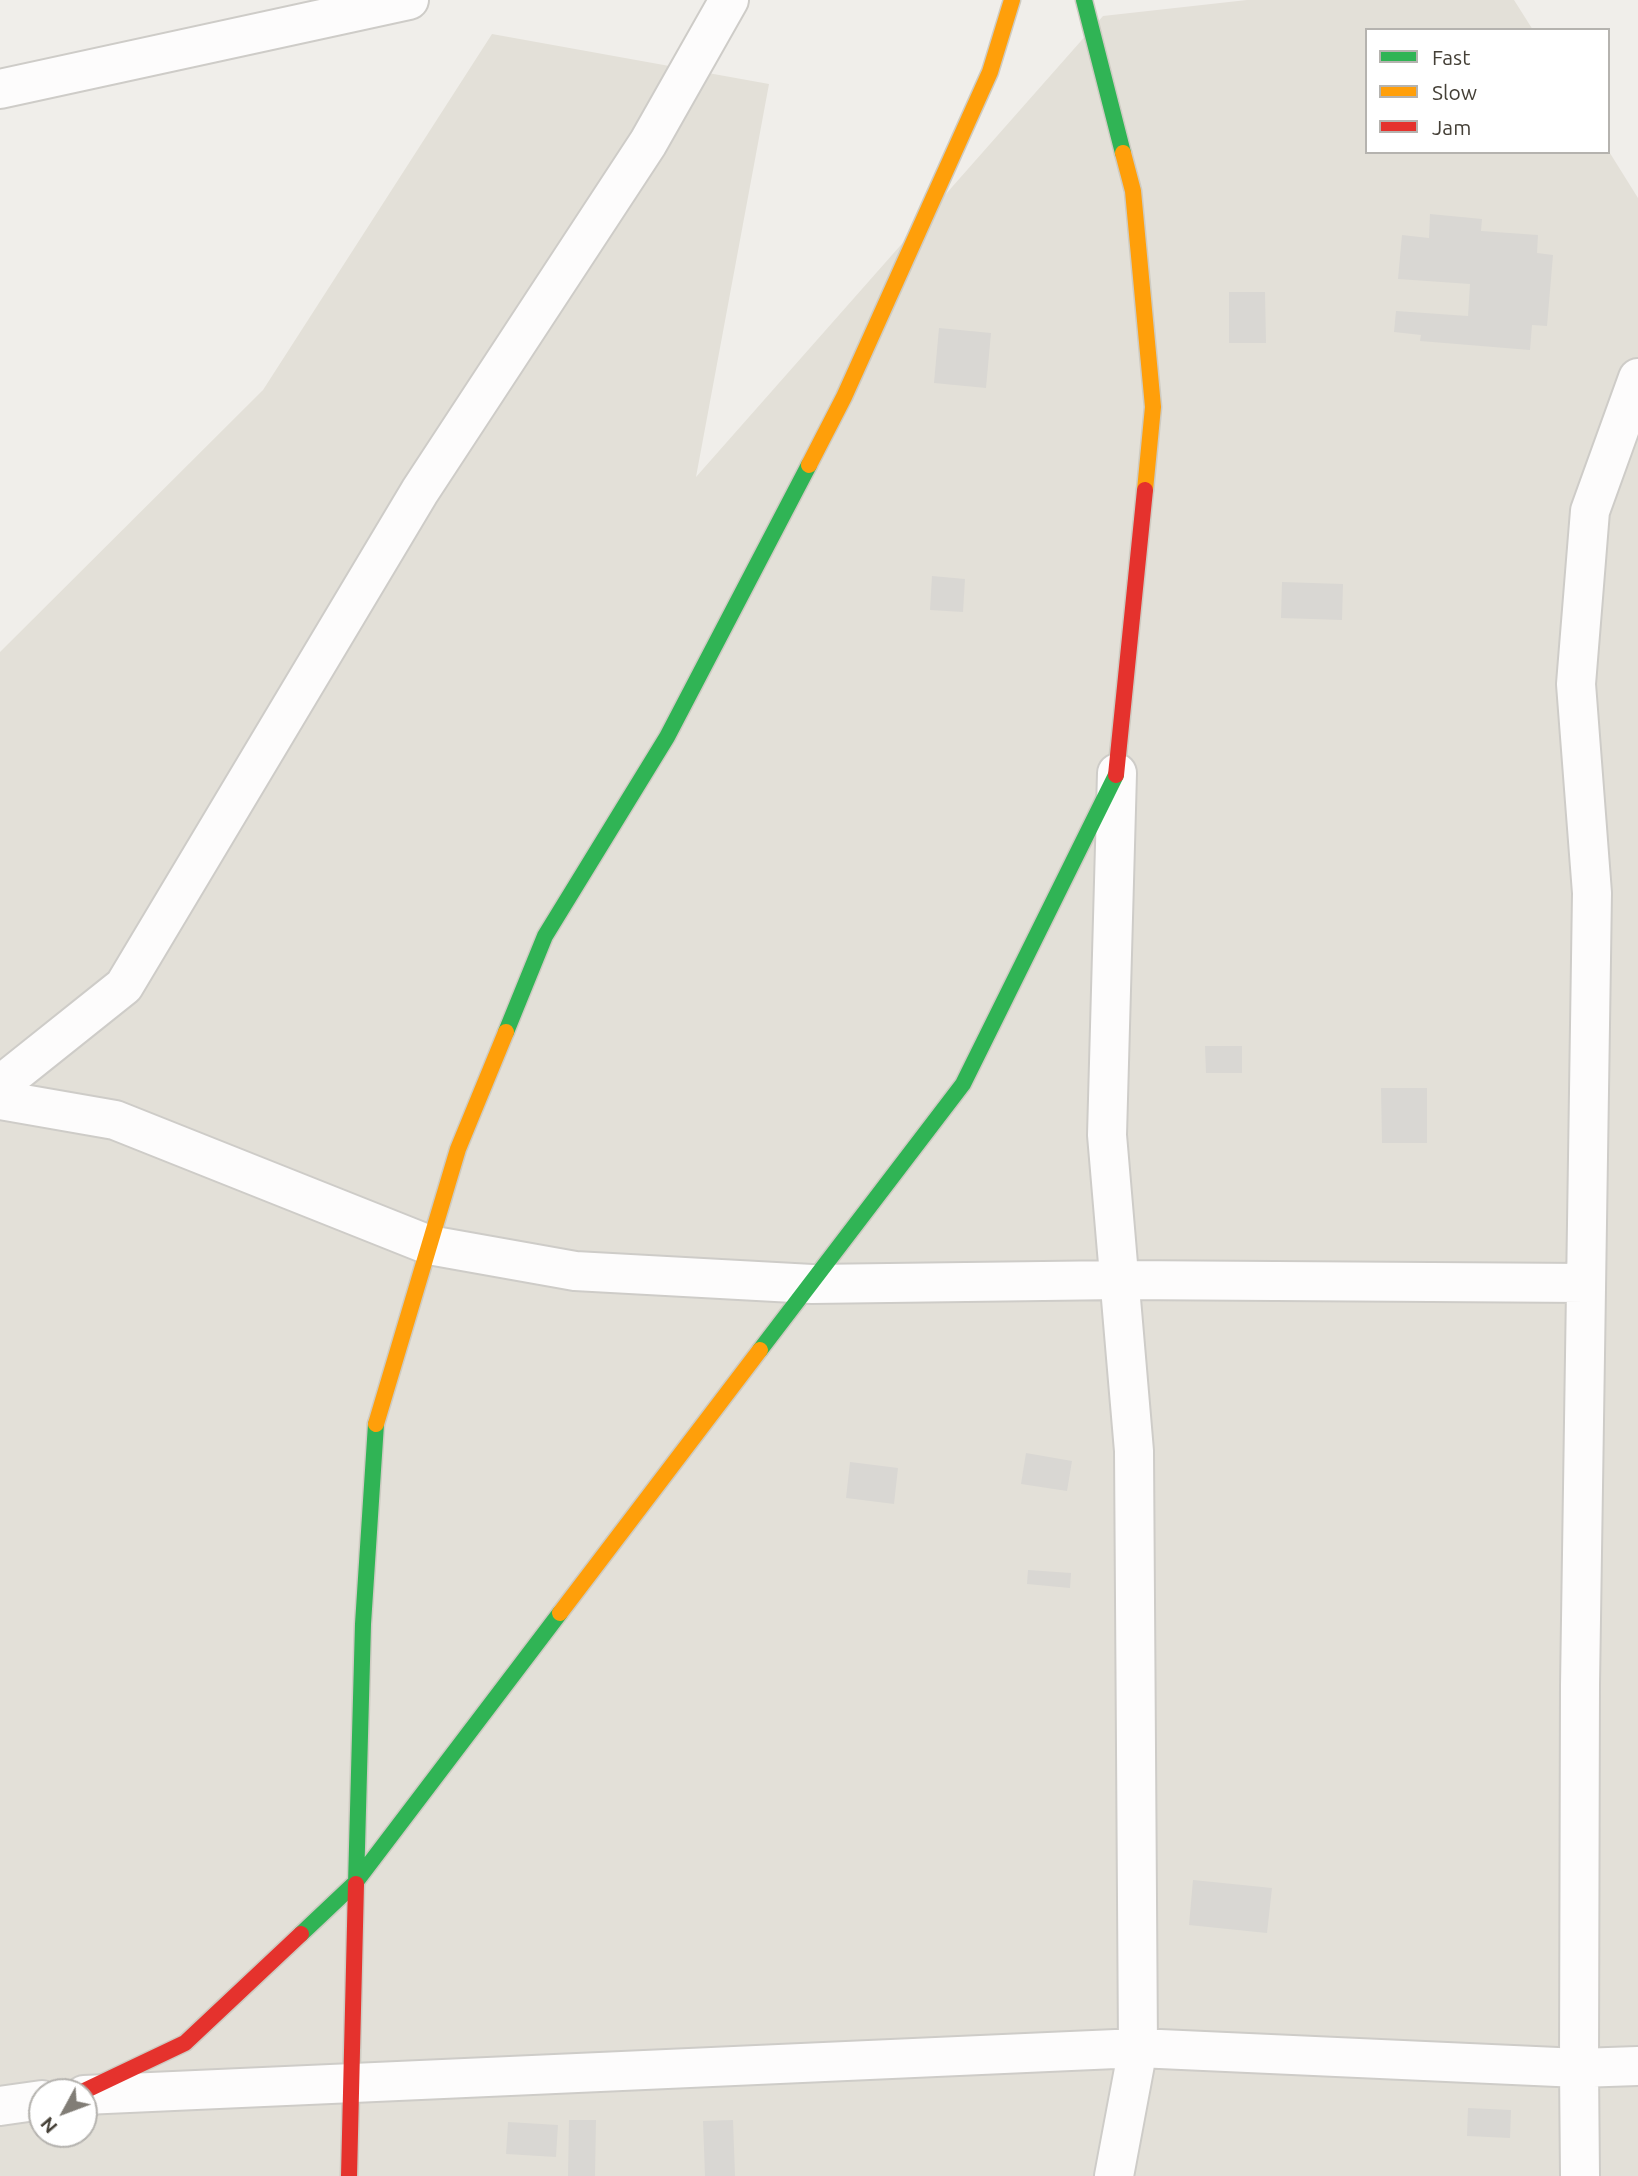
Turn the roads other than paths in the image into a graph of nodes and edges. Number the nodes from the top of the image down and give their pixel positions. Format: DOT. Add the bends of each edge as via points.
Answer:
graph roads {
  1 [pos="409,0"];
  2 [pos="729,0"];
  3 [pos="1012,0"];
  4 [pos="1084,0"];
  5 [pos="0,89"];
  6 [pos="1638,378"];
  7 [pos="1117,773"];
  8 [pos="0,1086"];
  9 [pos="0,1100"];
  10 [pos="429,1245"];
  11 [pos="1120,1280"];
  12 [pos="812,1283"];
  13 [pos="1586,1283"];
  14 [pos="355,1883"];
  15 [pos="1138,2048"];
  16 [pos="1638,2066"];
  17 [pos="1578,2068"];
  18 [pos="351,2082"];
  19 [pos="98,2086"];
  20 [pos="98,2092"];
  21 [pos="28,2102"];
  22 [pos="0,2106"];
  23 [pos="349,2176"];
  24 [pos="1114,2176"];
  25 [pos="1580,2176"];
  1 -- 5 [label="street"];
  2 -- 8 [label="street" via="649,143 420,492 124,986"];
  3 -- 10 [label="street" via="990,72 844,397 667,737 545,936 458,1149"];
  4 -- 7 [label="street" via="1133,191 1153,407"];
  6 -- 13 [label="street" via="1590,511 1576,684 1592,893"];
  7 -- 11 [label="street" via="1107,1135"];
  7 -- 12 [label="street" via="962,1084"];
  9 -- 10 [label="street" via="115,1120"];
  10 -- 12 [label="street" via="575,1271"];
  10 -- 14 [label="street" via="376,1418 363,1624"];
  11 -- 12 [label="street"];
  11 -- 13 [label="street"];
  11 -- 15 [label="street" via="1134,1451"];
  12 -- 14 [label="street"];
  13 -- 17 [label="street"];
  14 -- 18 [label="street"];
  14 -- 19 [label="street" via="185,2043"];
  15 -- 17 [label="street"];
  15 -- 18 [label="street"];
  15 -- 24 [label="street"];
  16 -- 17 [label="street"];
  17 -- 25 [label="street"];
  18 -- 20 [label="street"];
  18 -- 23 [label="street"];
  21 -- 22 [label="street"];
}
